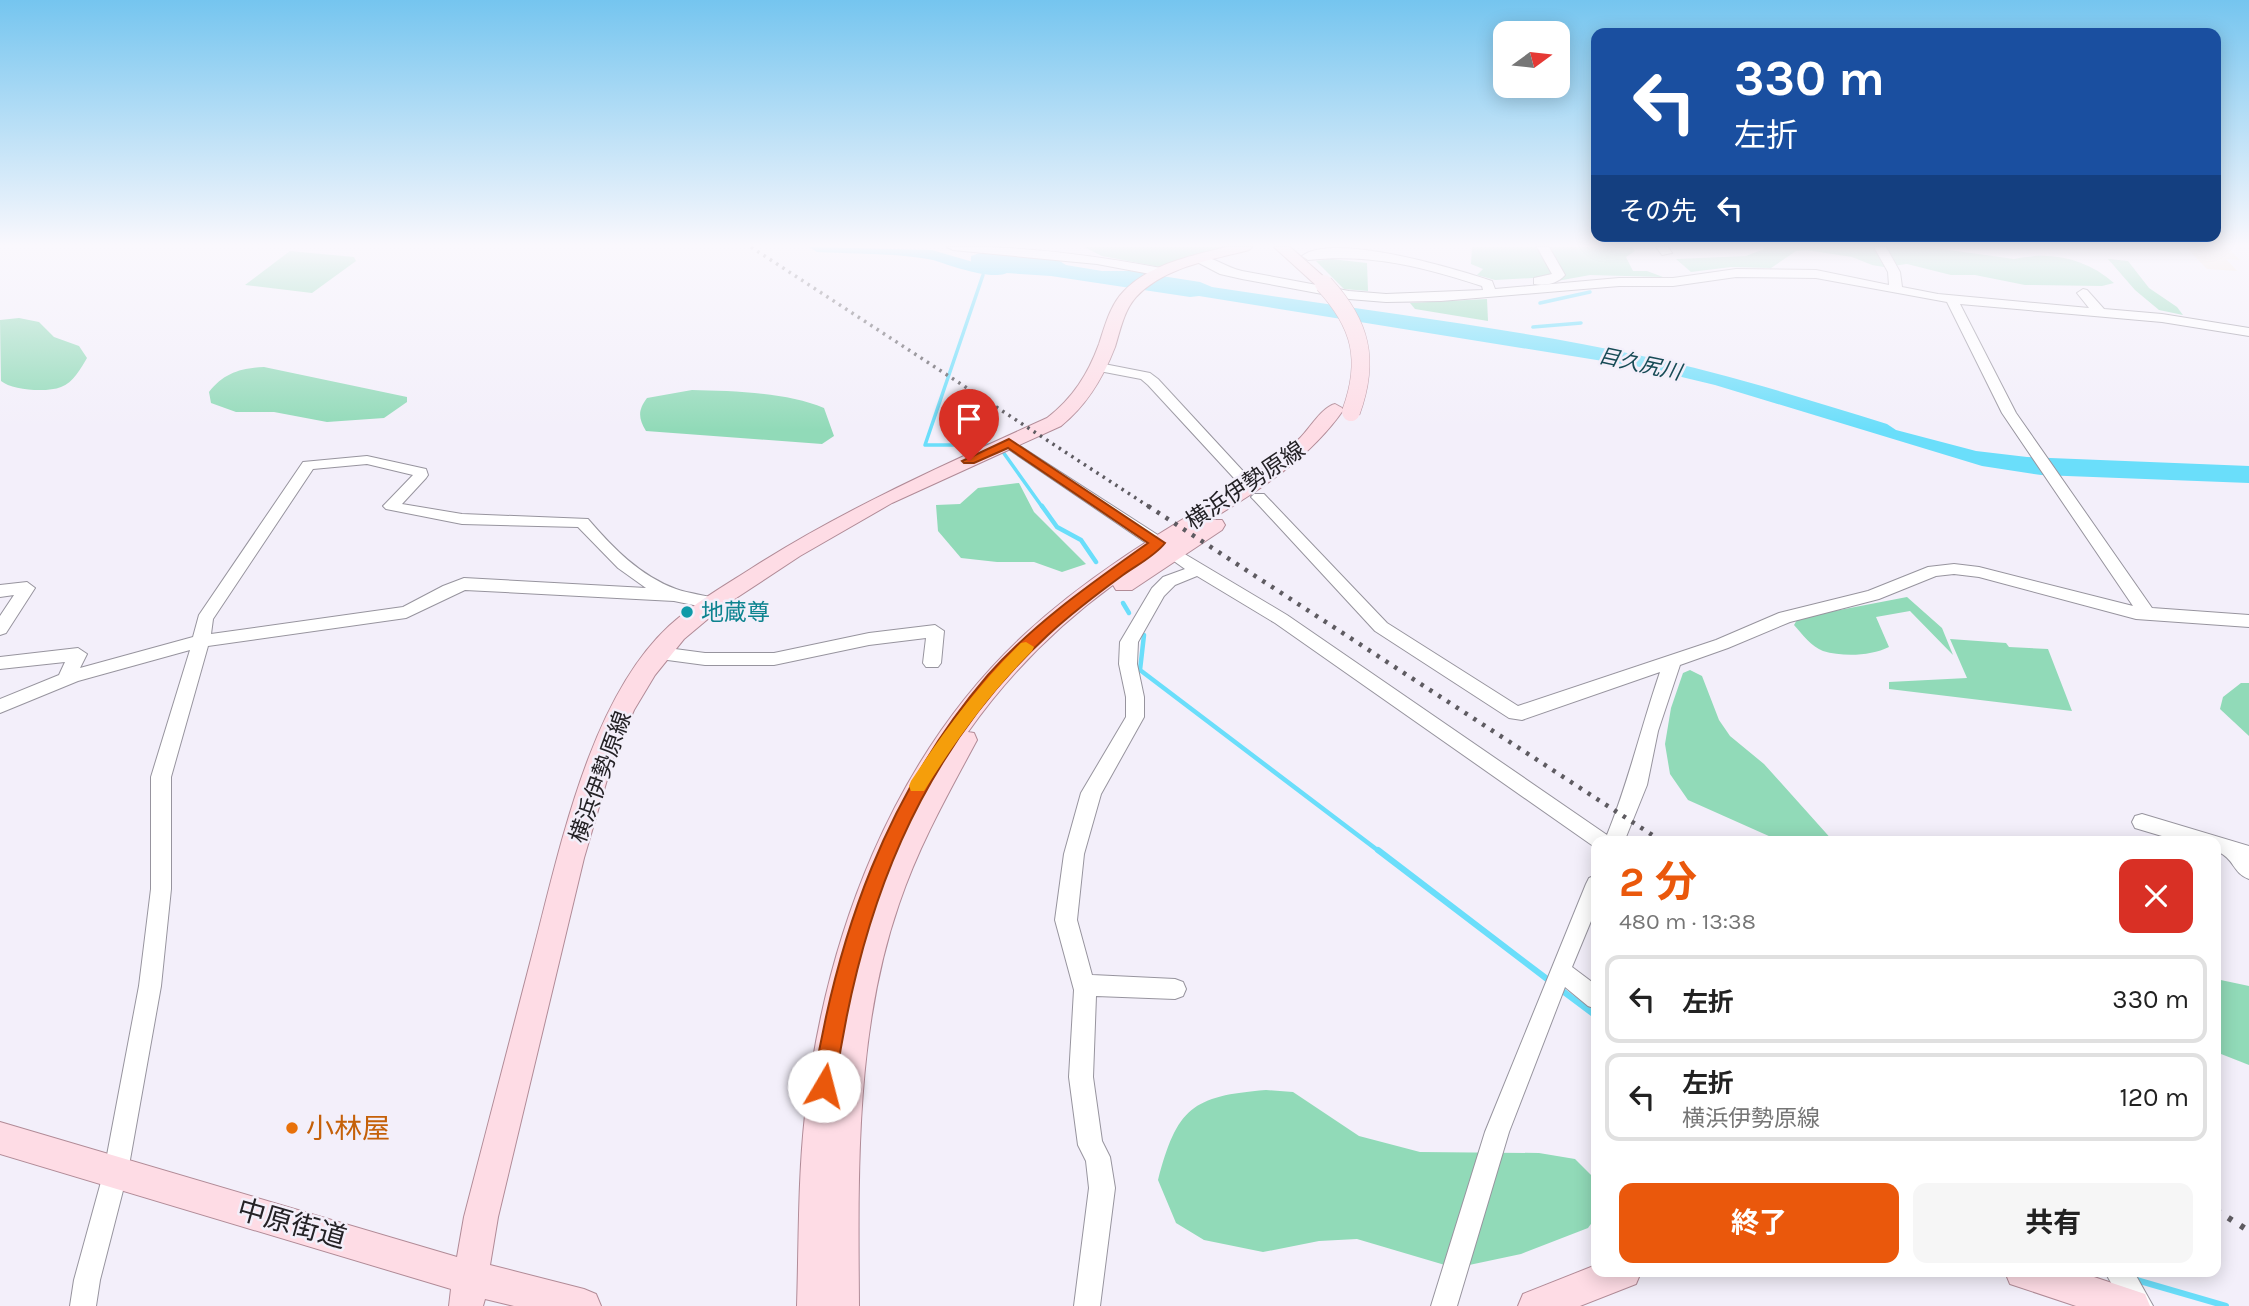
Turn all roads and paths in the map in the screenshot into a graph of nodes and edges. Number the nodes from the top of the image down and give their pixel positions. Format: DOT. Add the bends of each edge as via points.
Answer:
graph roads {
  1 [pos="1121,308"];
  2 [pos="1344,308"];
  3 [pos="1956,308"];
  4 [pos="2054,308"];
  5 [pos="2096,308"];
  6 [pos="2100,312"];
  7 [pos="2249,331"];
  8 [pos="1099,367"];
  9 [pos="1343,411"];
  10 [pos="1001,446"];
  11 [pos="1254,491"];
  12 [pos="1165,548"];
  13 [pos="1197,569"];
  14 [pos="0,591"];
  15 [pos="674,595"];
  16 [pos="713,603"];
  17 [pos="2146,613"];
  18 [pos="2249,621"];
  19 [pos="0,629"];
  20 [pos="201,641"];
  21 [pos="660,653"];
  22 [pos="1673,661"];
  23 [pos="0,663"];
  24 [pos="932,663"];
  25 [pos="65,680"];
  26 [pos="0,706"];
  27 [pos="2142,822"];
  28 [pos="1593,836"];
  29 [pos="1616,836"];
  30 [pos="2189,836"];
  31 [pos="2221,846"];
  32 [pos="2243,853"];
  33 [pos="2249,870"];
  34 [pos="1591,896"];
  35 [pos="1557,977"];
  36 [pos="1084,985"];
  37 [pos="1175,989"];
  38 [pos="1591,996"];
  39 [pos="0,1138"];
  40 [pos="116,1171"];
  41 [pos="1611,1277"];
  42 [pos="2043,1277"];
  43 [pos="468,1292"];
  44 [pos="2125,1297"];
  45 [pos="83,1306"];
  46 [pos="584,1306"];
  47 [pos="814,1306"];
  48 [pos="842,1306"];
  49 [pos="1087,1306"];
  50 [pos="1444,1306"];
  51 [pos="1535,1306"];
  1 -- 8 [label="main road, 横浜伊勢原線"];
  2 -- 9 [label="main road, 横浜伊勢原線, bridge" via="1360,339 1362,379"];
  3 -- 17 [label="street" via="2009,413"];
  4 -- 6 [label="street"];
  5 -- 6 [label="street"];
  6 -- 7 [label="street"];
  8 -- 10 [label="main road, 横浜伊勢原線" via="1069,411"];
  8 -- 11 [label="street" via="1145,376 1153,382"];
  9 -- 11 [label="main road, 横浜伊勢原線" via="1340,429 1313,458"];
  10 -- 12 [label="street"];
  10 -- 16 [label="main road, 横浜伊勢原線" via="854,515"];
  11 -- 12 [label="main road, 横浜伊勢原線"];
  11 -- 22 [label="street" via="1381,627 1514,713"];
  12 -- 13 [label="street"];
  12 -- 47 [label="main road, 横浜伊勢原線" via="1090,592 1043,631 995,678 950,735 916,789 876,877 832,1031 820,1113"];
  12 -- 48 [label="main road, 横浜伊勢原線" via="1007,687 943,777 894,882 869,960 855,1032"];
  13 -- 28 [label="street" via="1281,619"];
  13 -- 36 [label="street" via="1168,581 1129,642 1135,717 1091,793 1074,854 1066,920"];
  14 -- 19 [label="street" via="27,588"];
  15 -- 16 [label="street"];
  15 -- 20 [label="street" via="464,584 406,611"];
  15 -- 20 [label="street" via="613,558 582,522 417,514 391,506 421,472 368,460 328,463 308,465 217,598 205,619"];
  16 -- 21 [label="main road, 横浜伊勢原線"];
  17 -- 18 [label="street"];
  17 -- 22 [label="street" via="1979,572 1934,571 1873,595 1785,617"];
  20 -- 25 [label="street"];
  20 -- 40 [label="street" via="161,777 161,889 150,986"];
  21 -- 24 [label="street" via="774,660 869,639 935,631"];
  21 -- 43 [label="main road, 横浜伊勢原線" via="622,708 571,858 500,1135"];
  22 -- 29 [label="street" via="1649,731 1637,785"];
  23 -- 25 [label="street" via="78,654"];
  25 -- 26 [label="street"];
  27 -- 30 [label="street"];
  31 -- 32 [label="street"];
  32 -- 33 [label="street"];
  34 -- 35 [label="street"];
  35 -- 38 [label="street"];
  35 -- 50 [label="street" via="1497,1132"];
  36 -- 37 [label="street"];
  36 -- 49 [label="street" via="1081,1077 1090,1144 1098,1157 1102,1188"];
  39 -- 40 [label="main road, 中原街道"];
  40 -- 43 [label="main road, 中原街道"];
  40 -- 45 [label="street"];
  41 -- 51 [label="main road"];
  42 -- 44 [label="main road"];
  43 -- 46 [label="main road, 中原街道"];
}
